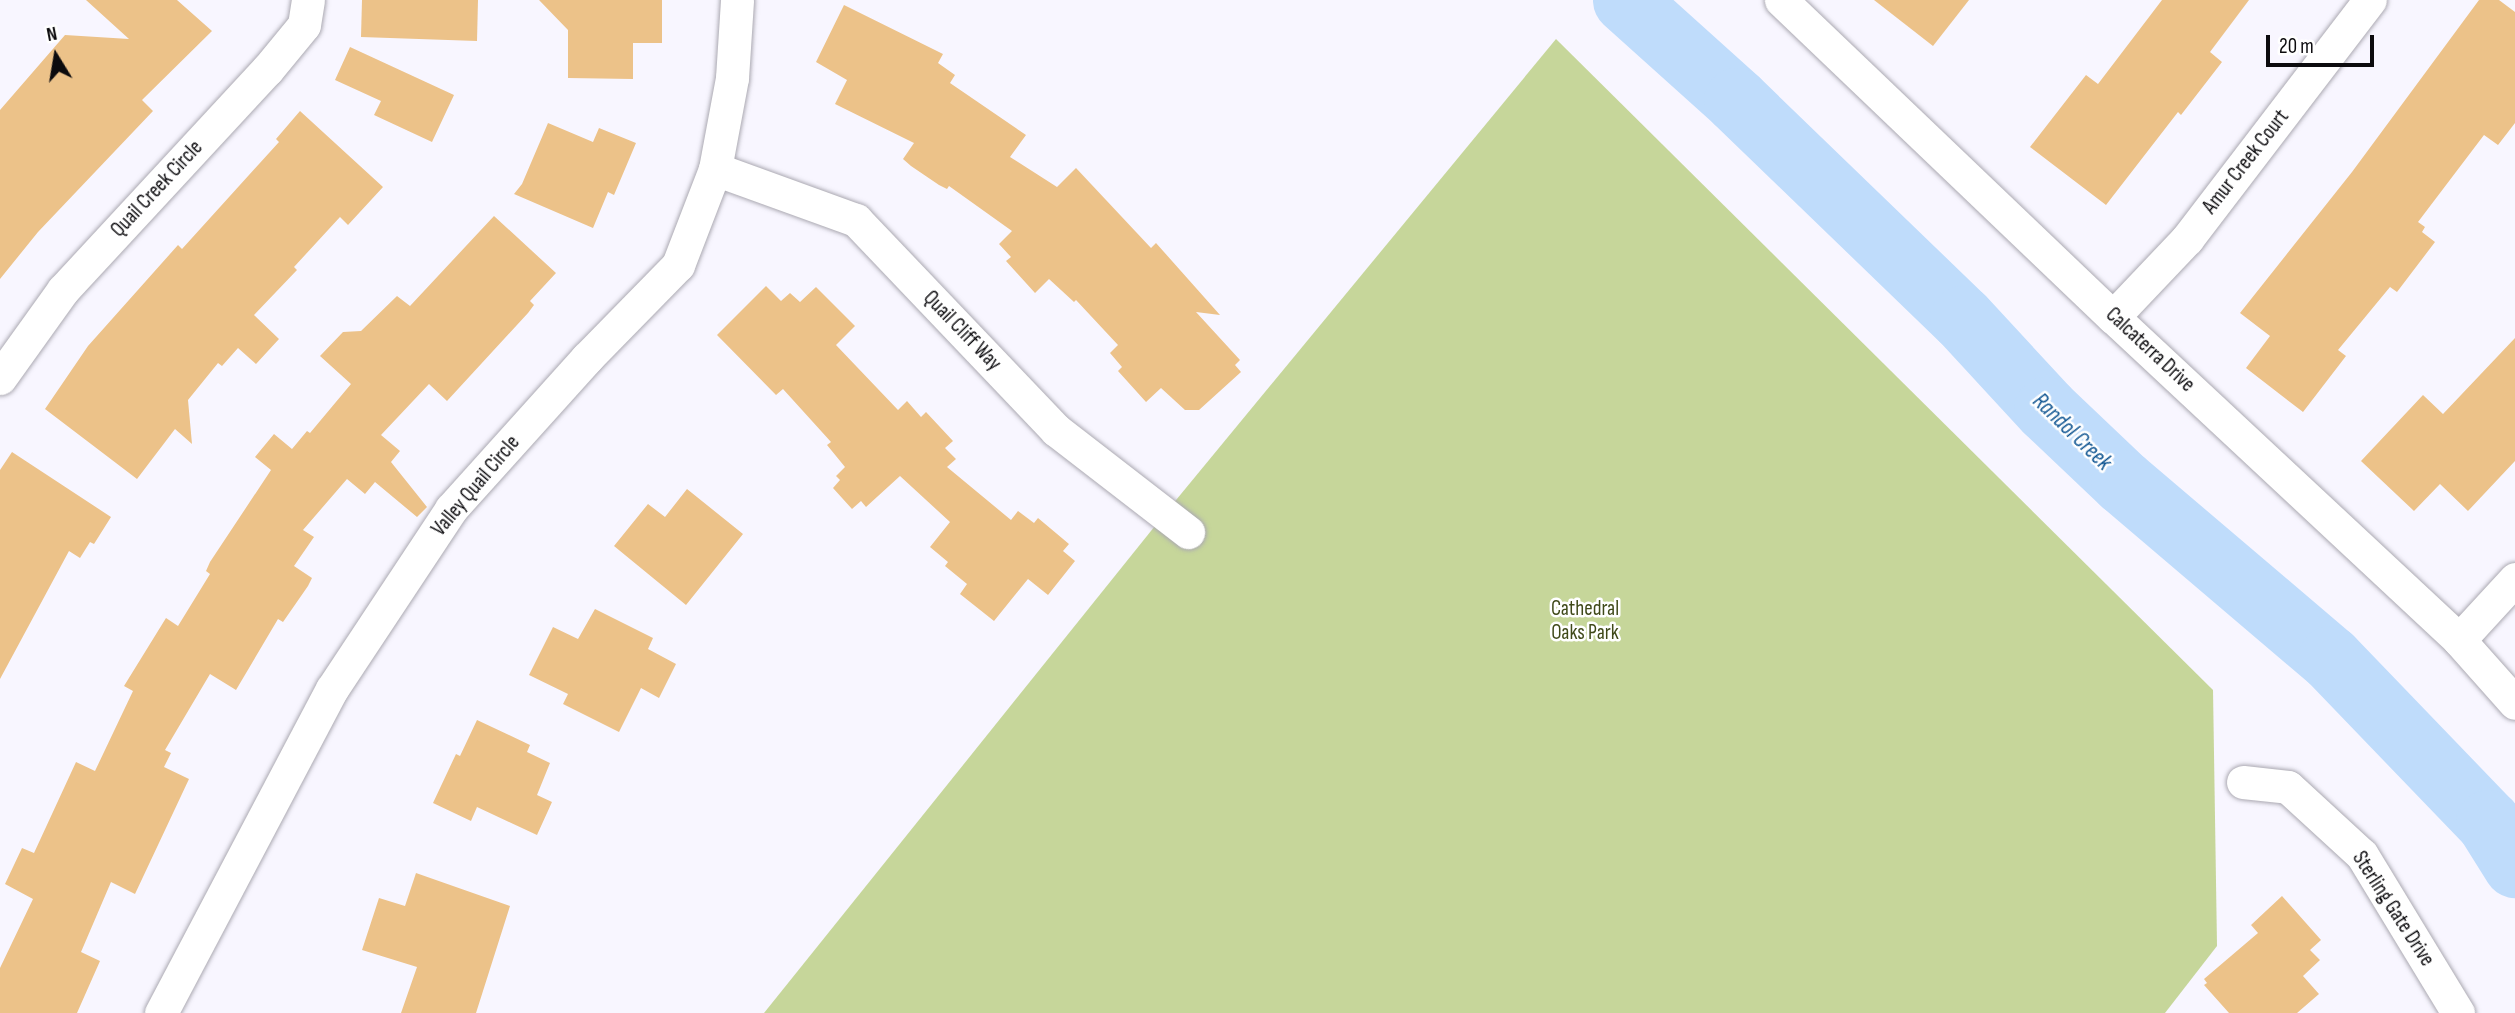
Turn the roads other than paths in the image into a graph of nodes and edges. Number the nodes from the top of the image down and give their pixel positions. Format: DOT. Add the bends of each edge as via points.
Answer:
graph roads {
  1 [pos="307,0"];
  2 [pos="737,0"];
  3 [pos="1782,0"];
  4 [pos="2371,0"];
  5 [pos="715,169"];
  6 [pos="2113,317"];
  7 [pos="0,378"];
  8 [pos="1188,531"];
  9 [pos="2515,579"];
  10 [pos="2459,640"];
  11 [pos="2515,703"];
  12 [pos="2244,782"];
  13 [pos="161,1013"];
  14 [pos="2458,1013"];
  1 -- 7 [label="street, Quail Creek Circle" via="304,25 63,290"];
  2 -- 5 [label="street, Valley Quail Circle" via="732,78"];
  3 -- 6 [label="street, Calcaterra Drive"];
  4 -- 6 [label="street, Amur Creek Court" via="2187,239"];
  5 -- 8 [label="street, Quail Cliff Way" via="856,220 1056,430"];
  5 -- 13 [label="street, Valley Quail Circle" via="678,265 587,358 452,509 340,678"];
  6 -- 10 [label="street, Calcaterra Drive"];
  9 -- 10 [label="street"];
  10 -- 11 [label="street, Calcaterra Drive"];
  12 -- 14 [label="street, Sterling Gate Drive" via="2288,787 2362,855"];
}
